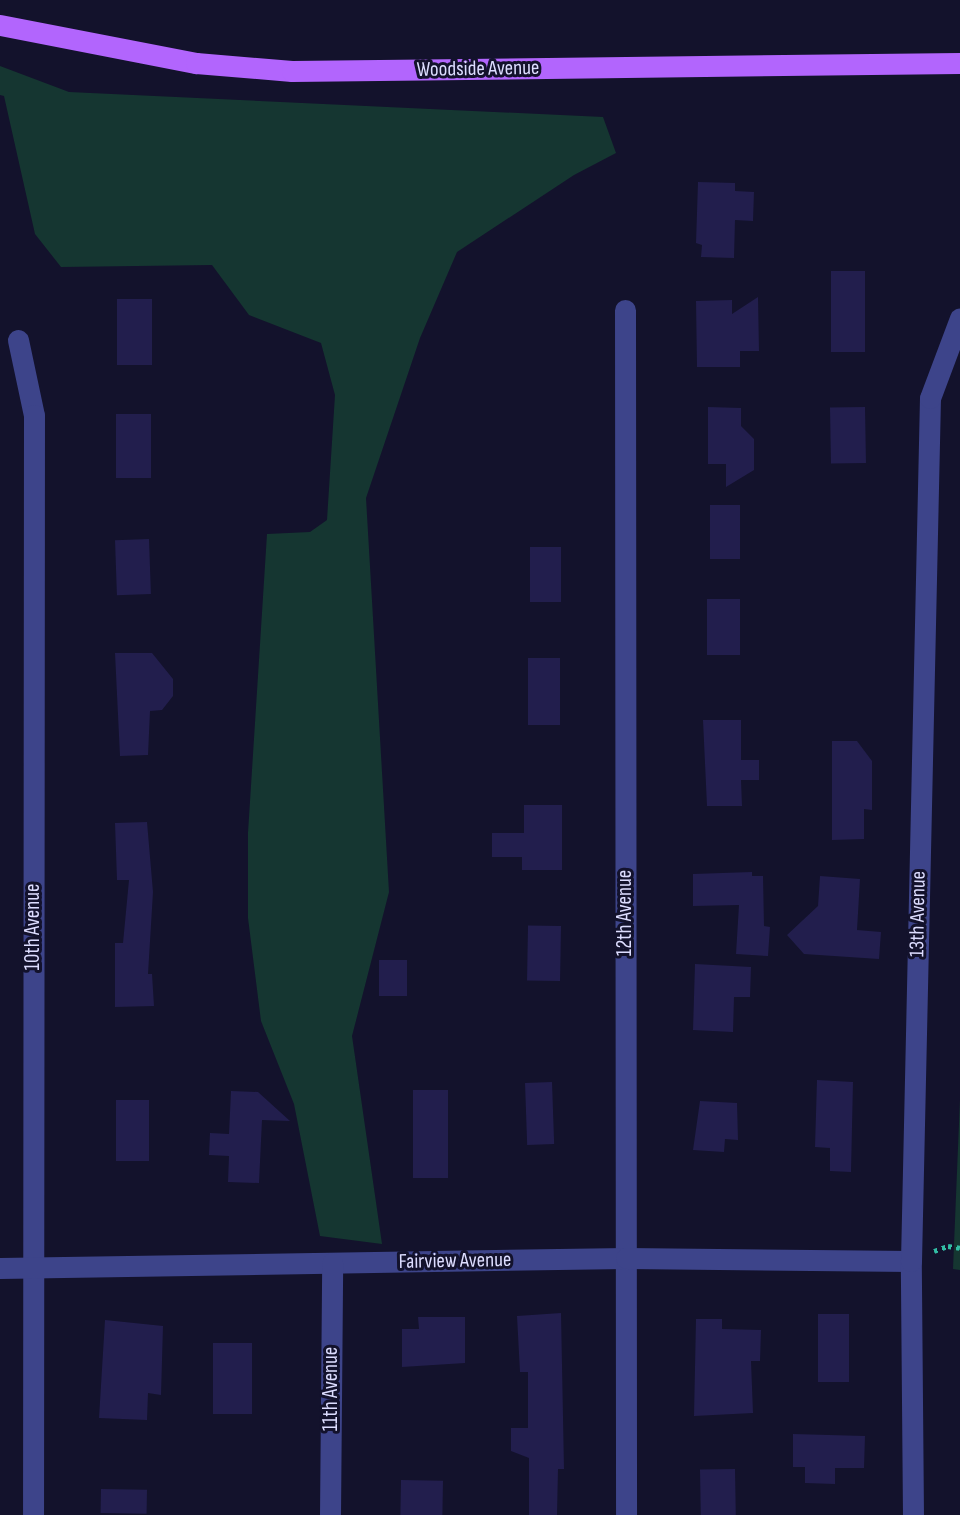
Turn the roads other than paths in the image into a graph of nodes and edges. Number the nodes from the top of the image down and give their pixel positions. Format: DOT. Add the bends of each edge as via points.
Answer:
graph roads {
  1 [pos="0,25"];
  2 [pos="960,63"];
  3 [pos="625,310"];
  4 [pos="960,318"];
  5 [pos="18,340"];
  6 [pos="626,1258"];
  7 [pos="911,1261"];
  8 [pos="332,1263"];
  9 [pos="0,1268"];
  10 [pos="34,1268"];
  11 [pos="33,1515"];
  12 [pos="330,1515"];
  13 [pos="626,1515"];
  14 [pos="913,1515"];
  1 -- 2 [label="main road, Woodside Avenue" via="196,63 292,71"];
  3 -- 6 [label="street, 12th Avenue"];
  4 -- 7 [label="street, 13th Avenue" via="930,398"];
  5 -- 10 [label="street, 10th Avenue" via="34,415"];
  6 -- 7 [label="street, Fairview Avenue"];
  6 -- 8 [label="street, Fairview Avenue"];
  6 -- 13 [label="street, 12th Avenue"];
  7 -- 14 [label="street, 13th Avenue"];
  8 -- 10 [label="street, Fairview Avenue"];
  8 -- 12 [label="street, 11th Avenue"];
  9 -- 10 [label="street, Fairview Avenue"];
  10 -- 11 [label="street, 10th Avenue"];
}
